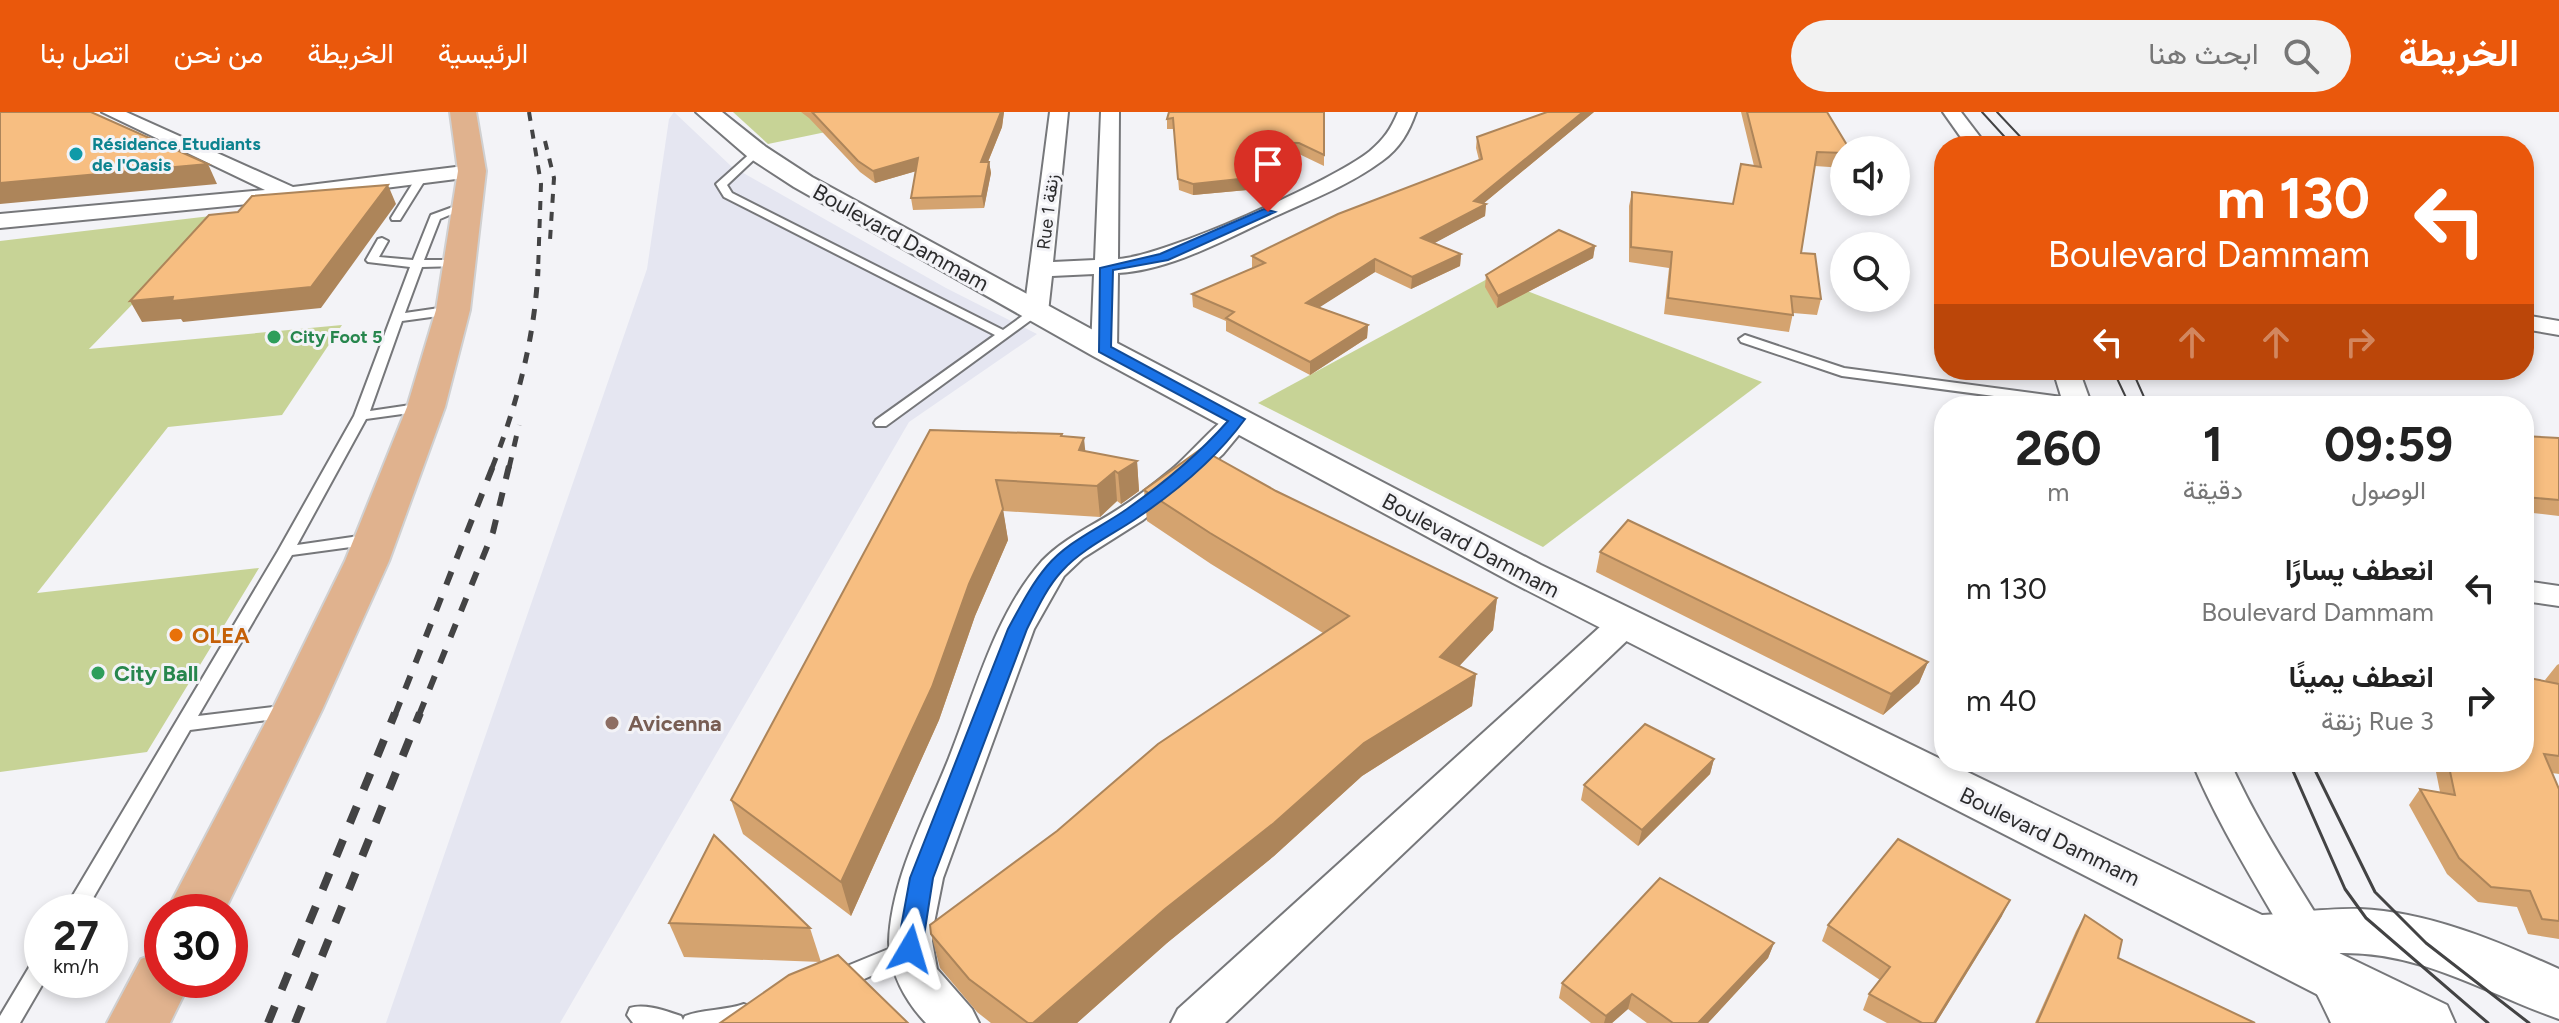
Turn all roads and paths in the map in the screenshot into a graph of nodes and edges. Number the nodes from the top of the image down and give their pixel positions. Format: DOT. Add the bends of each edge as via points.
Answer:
graph roads {
  1 [pos="111,112"];
  2 [pos="463,112"];
  3 [pos="708,112"];
  4 [pos="1059,112"];
  5 [pos="1110,112"];
  6 [pos="1407,112"];
  7 [pos="1952,112"];
  8 [pos="1970,136"];
  9 [pos="757,152"];
  10 [pos="420,180"];
  11 [pos="470,188"];
  12 [pos="290,194"];
  13 [pos="396,218"];
  14 [pos="0,221"];
  15 [pos="382,241"];
  16 [pos="460,263"];
  17 [pos="417,264"];
  18 [pos="1106,268"];
  19 [pos="1041,270"];
  20 [pos="453,310"];
  21 [pos="1036,312"];
  22 [pos="397,318"];
  23 [pos="2534,324"];
  24 [pos="2559,328"];
  25 [pos="1004,335"];
  26 [pos="1745,339"];
  27 [pos="1104,349"];
  28 [pos="2019,396"];
  29 [pos="426,407"];
  30 [pos="361,416"];
  31 [pos="1238,419"];
  32 [pos="881,423"];
  33 [pos="376,539"];
  34 [pos="286,551"];
  35 [pos="2534,592"];
  36 [pos="2559,596"];
  37 [pos="1624,624"];
  38 [pos="297,710"];
  39 [pos="185,724"];
  40 [pos="2215,772"];
  41 [pos="85,894"];
  42 [pos="204,894"];
  43 [pos="910,949"];
  44 [pos="2332,977"];
  45 [pos="821,987"];
  46 [pos="2559,995"];
  47 [pos="24,996"];
  48 [pos="151,998"];
  49 [pos="766,1007"];
  50 [pos="638,1015"];
  51 [pos="8,1023"];
  52 [pos="138,1023"];
  53 [pos="673,1023"];
  54 [pos="693,1023"];
  55 [pos="956,1023"];
  56 [pos="1194,1023"];
  57 [pos="2427,1023"];
  1 -- 12 [label="street"];
  2 -- 11 [label="main road"];
  3 -- 9 [label="street, Boulevard Dammam"];
  4 -- 19 [label="street, Rue 1 زنقة"];
  5 -- 18 [label="street"];
  6 -- 18 [label="street" via="1398,135 1375,157 1318,189 1164,257"];
  7 -- 8 [label="street"];
  9 -- 21 [label="street, Boulevard Dammam"];
  9 -- 25 [label="lane" via="721,184 728,195"];
  10 -- 11 [label="street"];
  10 -- 12 [label="street"];
  10 -- 13 [label="lane"];
  11 -- 16 [label="main road"];
  11 -- 17 [label="lane" via="435,217"];
  12 -- 14 [label="street"];
  15 -- 17 [label="lane" via="372,260"];
  16 -- 17 [label="lane"];
  16 -- 20 [label="main road"];
  17 -- 22 [label="lane"];
  18 -- 19 [label="street"];
  18 -- 27 [label="street"];
  19 -- 21 [label="street, Rue 1 زنقة"];
  20 -- 22 [label="lane"];
  20 -- 29 [label="main road"];
  21 -- 25 [label="lane"];
  21 -- 27 [label="street, Boulevard Dammam"];
  22 -- 30 [label="lane"];
  23 -- 24 [label="street"];
  25 -- 32 [label="lane"];
  26 -- 28 [label="lane" via="1842,372"];
  27 -- 31 [label="street, Boulevard Dammam"];
  29 -- 30 [label="lane"];
  29 -- 33 [label="main road"];
  30 -- 34 [label="lane"];
  31 -- 37 [label="street, Boulevard Dammam"];
  31 -- 43 [label="street" via="1181,477 1072,551 1036,594 1017,629 922,878"];
  33 -- 34 [label="lane"];
  33 -- 38 [label="main road"];
  34 -- 39 [label="lane"];
  35 -- 36 [label="street"];
  37 -- 44 [label="street, Boulevard Dammam"];
  37 -- 56 [label="street"];
  38 -- 39 [label="lane"];
  38 -- 42 [label="main road"];
  39 -- 41 [label="lane"];
  40 -- 44 [label="street" via="2239,826"];
  43 -- 45 [label="lane"];
  43 -- 55 [label="street" via="921,987"];
  44 -- 46 [label="street, Boulevard Dammam" via="2379,933 2486,963"];
  44 -- 57 [label="street, Boulevard Dammam"];
  47 -- 51 [label="lane"];
  48 -- 52 [label="main road"];
  49 -- 54 [label="lane" via="723,1021"];
  50 -- 53 [label="lane"];
}
